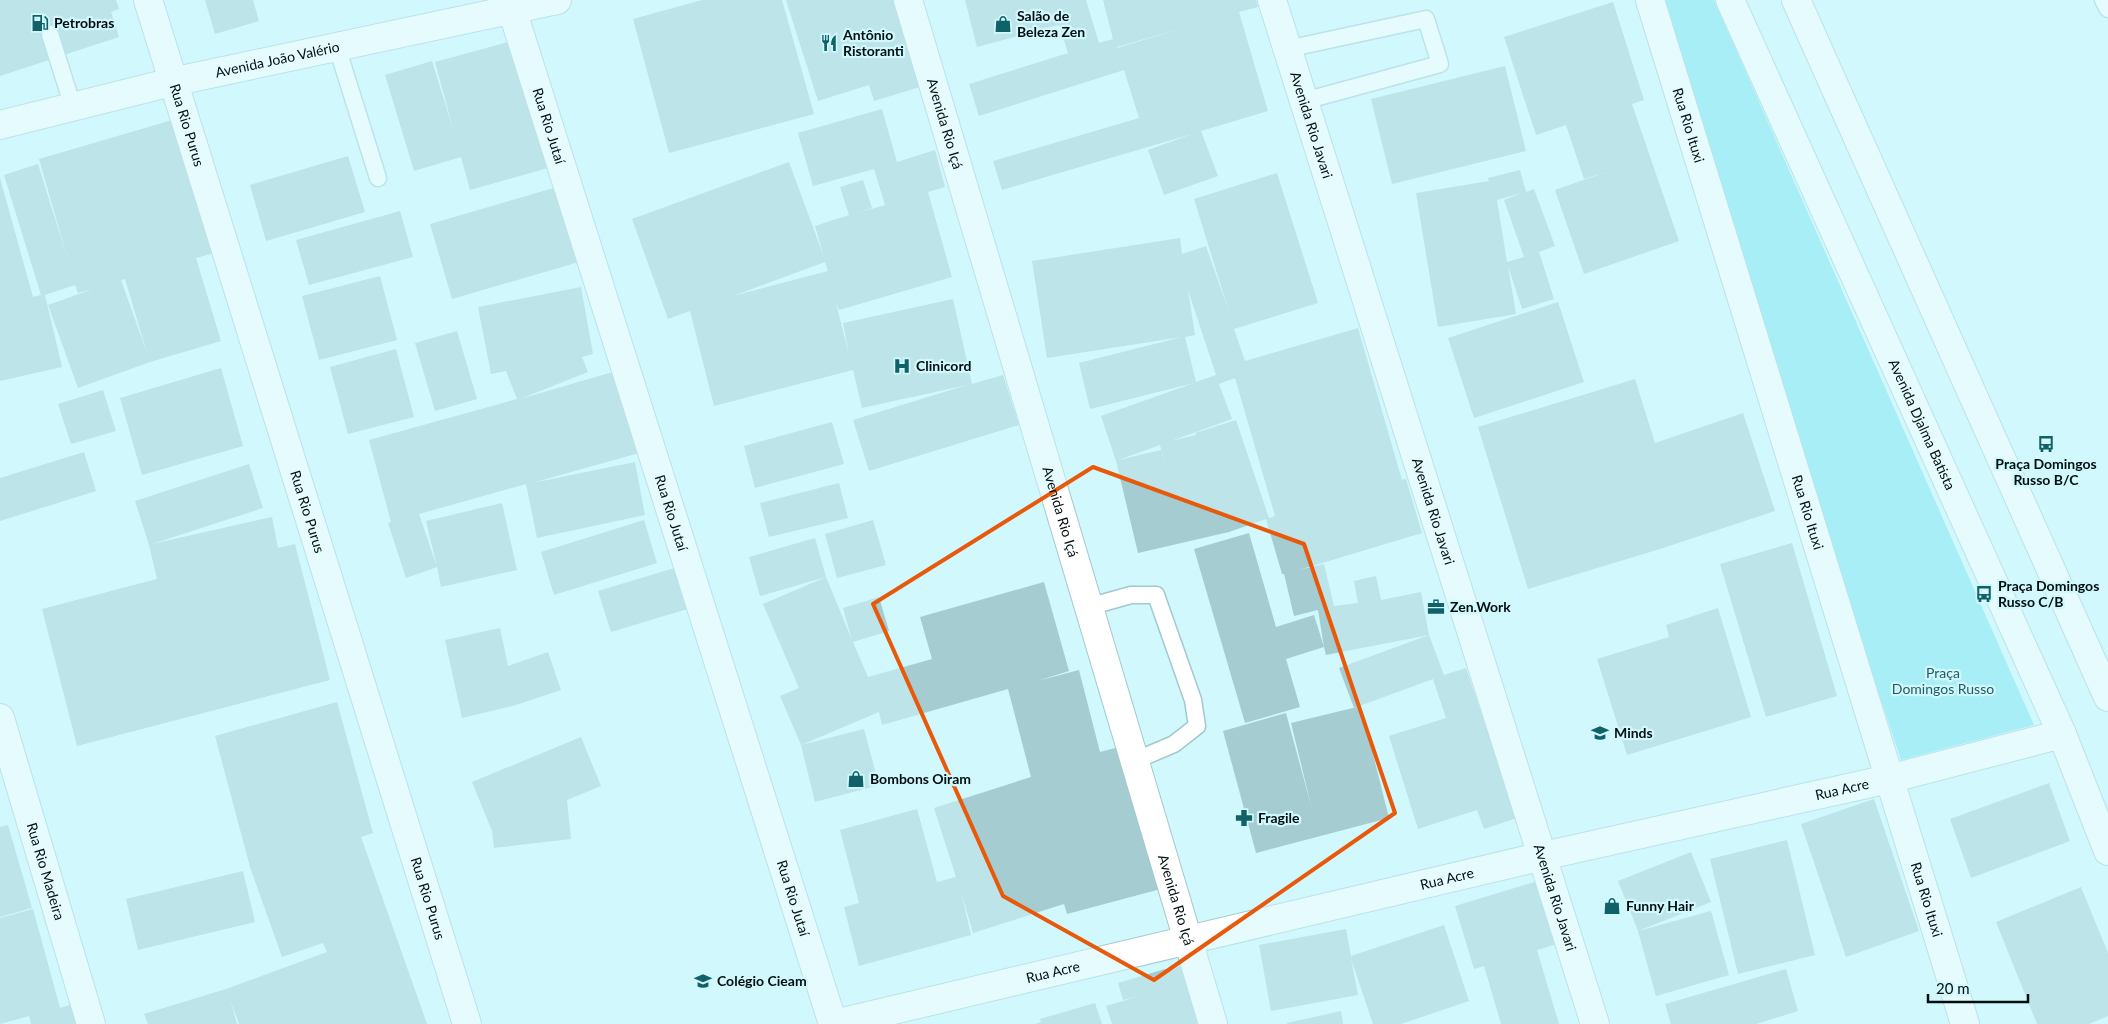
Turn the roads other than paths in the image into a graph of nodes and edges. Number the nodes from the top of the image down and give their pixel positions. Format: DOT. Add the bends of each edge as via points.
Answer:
graph roads {
  1 [pos="148,0"];
  2 [pos="557,0"];
  3 [pos="908,0"];
  4 [pos="1272,0"];
  5 [pos="1650,0"];
  6 [pos="1730,0"];
  7 [pos="1796,0"];
  8 [pos="2103,0"];
  9 [pos="511,5"];
  10 [pos="2108,9"];
  11 [pos="50,34"];
  12 [pos="337,47"];
  13 [pos="1287,49"];
  14 [pos="172,82"];
  15 [pos="1304,101"];
  16 [pos="74,107"];
  17 [pos="0,125"];
  18 [pos="378,178"];
  19 [pos="1088,607"];
  20 [pos="2108,697"];
  21 [pos="0,718"];
  22 [pos="2062,734"];
  23 [pos="1134,761"];
  24 [pos="1889,779"];
  25 [pos="2108,851"];
  26 [pos="1543,856"];
  27 [pos="1188,941"];
  28 [pos="90,1024"];
  29 [pos="466,1024"];
  30 [pos="833,1024"];
  31 [pos="1213,1024"];
  32 [pos="1595,1024"];
  33 [pos="1965,1024"];
  1 -- 14 [label="street, Rua Rio Purus"];
  2 -- 9 [label="street, Avenida João Valério"];
  3 -- 19 [label="street, Avenida Rio Içá"];
  4 -- 13 [label="street, Avenida Rio Javari"];
  5 -- 24 [label="street, Rua Rio Ituxi"];
  6 -- 22 [label="street, Avenida Djalma Batista"];
  7 -- 20 [label="street"];
  8 -- 10 [label="lane"];
  9 -- 12 [label="street, Avenida João Valério"];
  9 -- 30 [label="street, Rua Rio Jutaí"];
  11 -- 16 [label="lane"];
  12 -- 14 [label="street, Avenida João Valério"];
  12 -- 18 [label="lane"];
  13 -- 15 [label="street, Avenida Rio Javari"];
  13 -- 15 [label="lane" via="1426,19 1440,64"];
  14 -- 16 [label="street, Avenida João Valério"];
  14 -- 29 [label="street, Rua Rio Purus"];
  15 -- 26 [label="street, Avenida Rio Javari"];
  16 -- 17 [label="street, Avenida João Valério"];
  19 -- 23 [label="street, Avenida Rio Içá"];
  19 -- 23 [label="lane" via="1131,595 1156,595 1193,700 1197,726 1174,744"];
  21 -- 28 [label="street, Rua Rio Madeira"];
  22 -- 24 [label="street, Rua Acre"];
  22 -- 25 [label="street, Avenida Djalma Batista"];
  23 -- 27 [label="street, Avenida Rio Içá"];
  24 -- 26 [label="street, Rua Acre"];
  24 -- 33 [label="street, Rua Rio Ituxi"];
  26 -- 27 [label="street, Rua Acre"];
  26 -- 32 [label="street, Avenida Rio Javari"];
  27 -- 30 [label="street, Rua Acre"];
  27 -- 31 [label="street, Avenida Rio Içá"];
}
